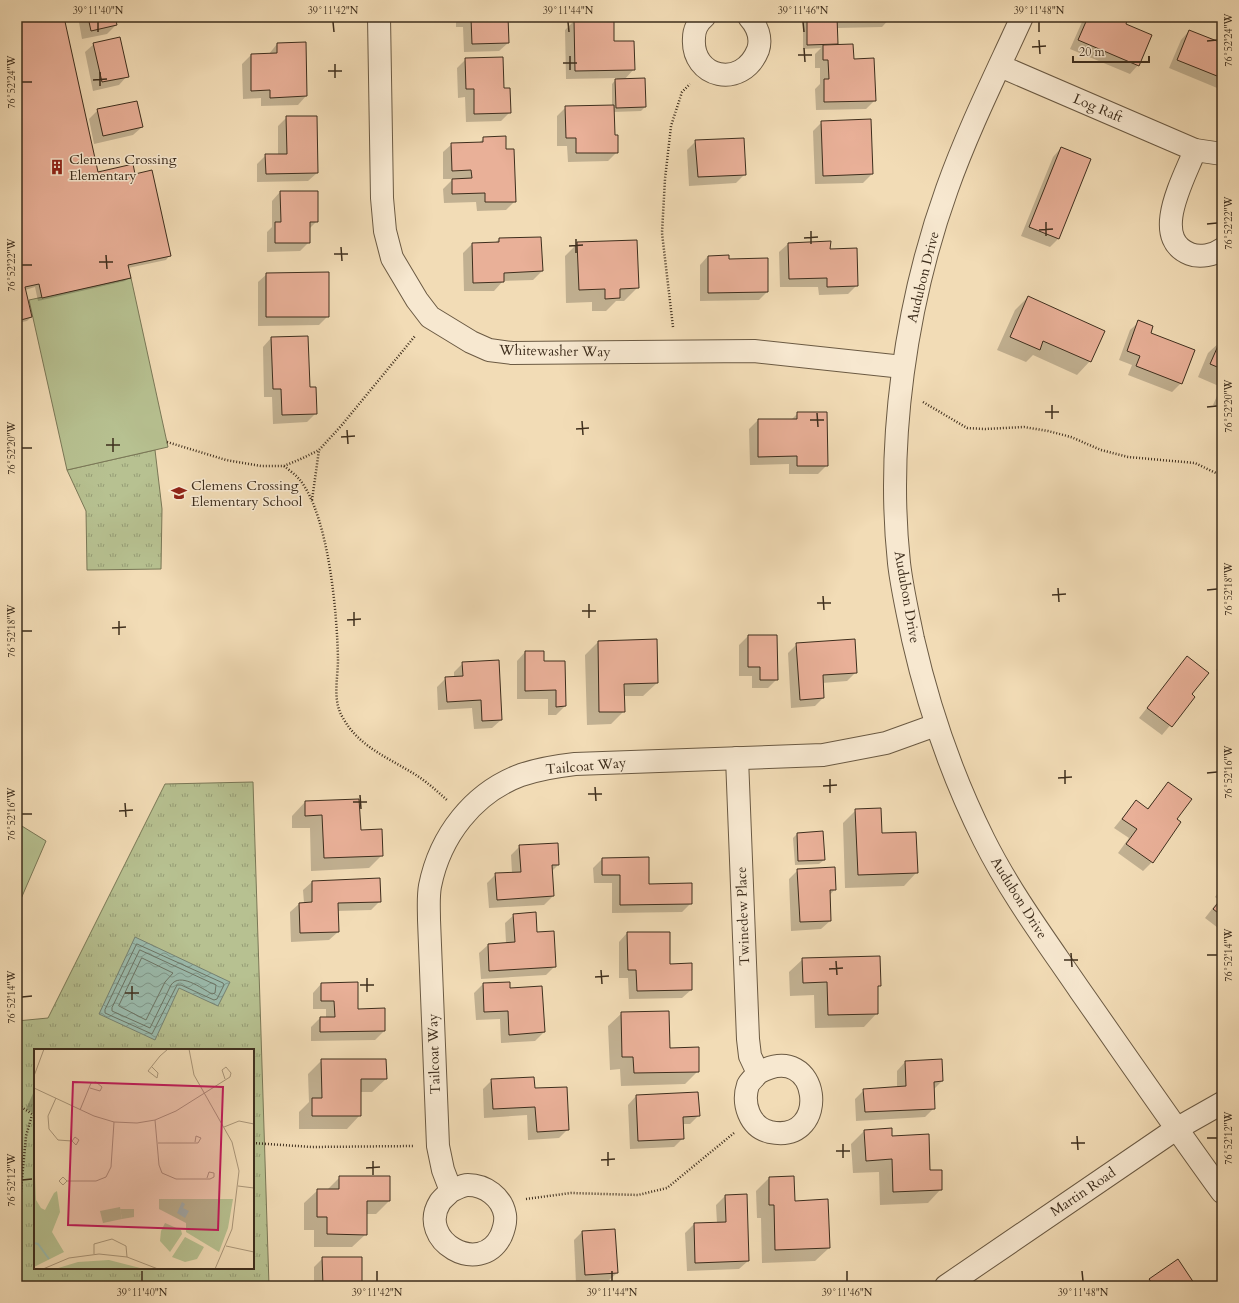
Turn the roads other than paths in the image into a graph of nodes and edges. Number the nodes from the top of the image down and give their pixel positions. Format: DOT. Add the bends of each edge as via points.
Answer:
graph roads {
  1 [pos="379,17"];
  2 [pos="704,17"];
  3 [pos="748,17"];
  4 [pos="1022,17"];
  5 [pos="1000,66"];
  6 [pos="1195,150"];
  7 [pos="1222,154"];
  8 [pos="1222,249"];
  9 [pos="904,367"];
  10 [pos="936,725"];
  11 [pos="737,758"];
  12 [pos="758,1073"];
  13 [pos="1222,1103"];
  14 [pos="1176,1129"];
  15 [pos="451,1191"];
  16 [pos="1222,1192"];
  17 [pos="946,1286"];
  1 -- 9 [label="street, Whitewasher Way" via="382,198 385,231 392,258 430,317 488,350 512,353 754,351"];
  2 -- 3 [label="street" via="694,32 693,48 698,60 716,74 735,74 746,69 754,61 760,45 754,22"];
  4 -- 5 [label="street, Audubon Drive"];
  5 -- 6 [label="street, Log Raft"];
  5 -- 9 [label="street, Audubon Drive" via="947,189 914,304"];
  6 -- 7 [label="street, Log Raft"];
  6 -- 8 [label="street" via="1173,205 1171,234 1180,248 1194,256 1207,255"];
  9 -- 10 [label="street, Audubon Drive" via="896,441 899,564 918,658"];
  10 -- 11 [label="street, Tailcoat Way" via="886,743 823,755"];
  10 -- 14 [label="street, Audubon Drive" via="958,784 1017,899"];
  11 -- 12 [label="street, Twinedew Place" via="748,1039 750,1056"];
  11 -- 15 [label="street, Tailcoat Way" via="575,764 543,768 520,775 480,799 464,814 449,835 430,887 429,920 438,1146"];
  12 -- 12 [label="street" via="749,1084 745,1100 748,1114 756,1124 768,1131 781,1133 795,1129 804,1121 811,1108 812,1092 806,1080 795,1070 782,1066 768,1067"];
  13 -- 14 [label="street, Martin Road"];
  14 -- 16 [label="street, Audubon Drive"];
  14 -- 17 [label="street, Martin Road"];
  15 -- 15 [label="street" via="440,1203 436,1219 439,1234 446,1245 456,1252 467,1254 489,1249 498,1241 504,1229 505,1215 501,1203 494,1194 481,1186 466,1185"];
}
